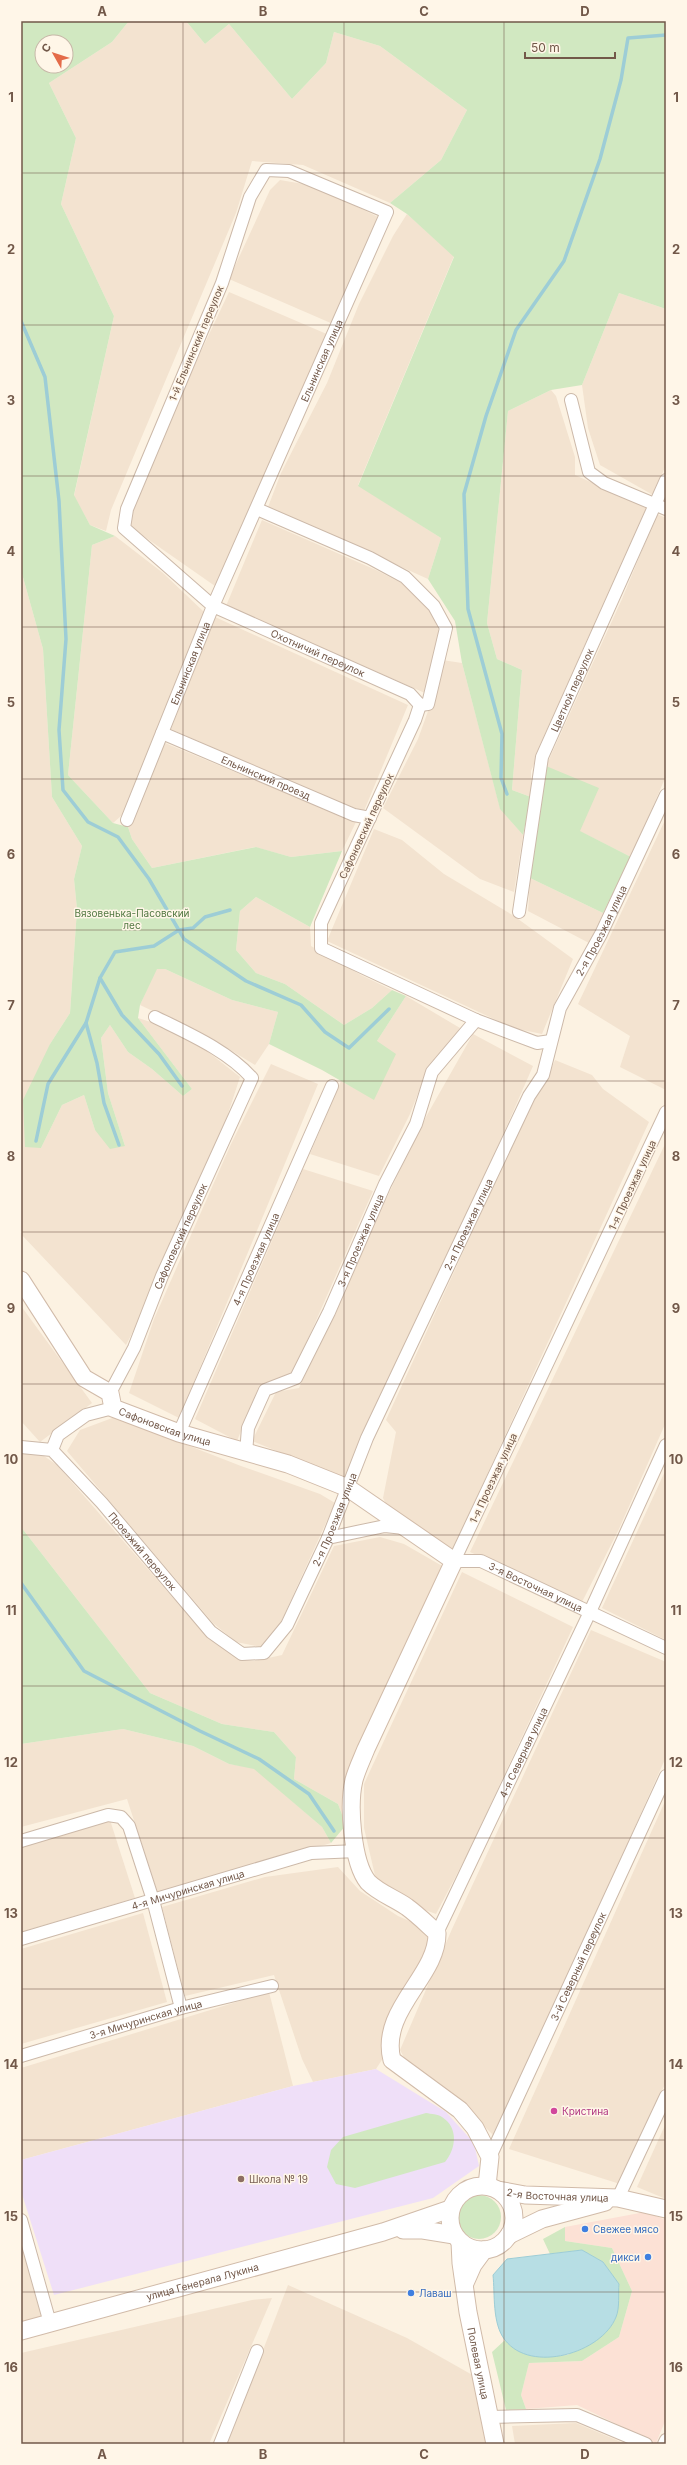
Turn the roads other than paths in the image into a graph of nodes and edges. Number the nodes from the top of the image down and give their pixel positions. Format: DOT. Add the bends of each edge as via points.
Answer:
graph roads {
  1 [pos="387,212"];
  2 [pos="571,400"];
  3 [pos="666,480"];
  4 [pos="661,507"];
  5 [pos="257,509"];
  6 [pos="213,606"];
  7 [pos="420,705"];
  8 [pos="162,733"];
  9 [pos="666,795"];
  10 [pos="370,818"];
  11 [pos="127,820"];
  12 [pos="519,912"];
  13 [pos="154,1017"];
  14 [pos="476,1020"];
  15 [pos="551,1041"];
  16 [pos="332,1086"];
  17 [pos="666,1112"];
  18 [pos="21,1280"];
  19 [pos="112,1401"];
  20 [pos="179,1433"];
  21 [pos="666,1445"];
  22 [pos="21,1447"];
  23 [pos="52,1450"];
  24 [pos="246,1453"];
  25 [pos="348,1488"];
  26 [pos="405,1528"];
  27 [pos="328,1538"];
  28 [pos="454,1560"];
  29 [pos="589,1614"];
  30 [pos="666,1648"];
  31 [pos="264,1653"];
  32 [pos="666,1776"];
  33 [pos="21,1841"];
  34 [pos="357,1851"];
  35 [pos="153,1900"];
  36 [pos="437,1933"];
  37 [pos="21,1940"];
  38 [pos="272,1986"];
  39 [pos="180,2008"];
  40 [pos="21,2056"];
  41 [pos="666,2096"];
  42 [pos="490,2157"];
  43 [pos="492,2188"];
  44 [pos="618,2198"];
  45 [pos="450,2209"];
  46 [pos="666,2209"];
  47 [pos="21,2220"];
  48 [pos="383,2232"];
  49 [pos="509,2235"];
  50 [pos="457,2238"];
  51 [pos="484,2250"];
  52 [pos="465,2283"];
  53 [pos="50,2323"];
  54 [pos="21,2331"];
  55 [pos="257,2350"];
  56 [pos="490,2417"];
  57 [pos="666,2440"];
  58 [pos="220,2444"];
  59 [pos="495,2444"];
  60 [pos="646,2444"];
  61 [pos="664,2444"];
  1 -- 5 [label="street, Ельнинская улица"];
  1 -- 6 [label="street, 1-й Ельнинский переулок" via="289,171 266,170 250,197 222,283 127,510 124,528"];
  2 -- 4 [label="street" via="589,472 604,482"];
  3 -- 4 [label="street, Цветной переулок"];
  4 -- 12 [label="street, Цветной переулок" via="542,757"];
  5 -- 6 [label="street, Ельнинская улица"];
  5 -- 7 [label="street" via="370,558 405,577 434,606 446,628 428,704"];
  6 -- 7 [label="street, Охотничий переулок" via="410,694"];
  6 -- 8 [label="street, Ельнинская улица"];
  7 -- 10 [label="street, Сафоновский переулок"];
  8 -- 10 [label="street, Ельнинский проезд" via="354,815"];
  8 -- 11 [label="street, Ельнинская улица"];
  9 -- 15 [label="street, 2-я Проезжая улица" via="601,934 560,1008"];
  10 -- 14 [label="street, Сафоновский переулок" via="321,923 321,948"];
  13 -- 19 [label="street, Сафоновский переулок" via="199,1039 252,1078 162,1276"];
  14 -- 15 [label="street" via="537,1043"];
  14 -- 24 [label="street, 3-я Проезжая улица" via="432,1072 416,1124 385,1184 329,1312 296,1378 265,1390 248,1428"];
  15 -- 25 [label="street, 2-я Проезжая улица" via="543,1075 529,1096 367,1438"];
  16 -- 20 [label="street, 4-я Проезжая улица"];
  17 -- 28 [label="street, 1-я Проезжая улица"];
  18 -- 19 [label="street, Сафоновская улица" via="84,1378"];
  19 -- 20 [label="street, Сафоновская улица"];
  19 -- 23 [label="street" via="86,1414 58,1435"];
  20 -- 24 [label="street, Сафоновская улица"];
  21 -- 29 [label="street, 4-я Северная улица"];
  22 -- 23 [label="street"];
  23 -- 31 [label="street, Проезжий переулок" via="102,1503 211,1632 242,1654"];
  24 -- 25 [label="street, Сафоновская улица" via="288,1464"];
  25 -- 26 [label="street"];
  25 -- 27 [label="street, 2-я Проезжая улица"];
  26 -- 27 [label="street" via="385,1526"];
  26 -- 28 [label="street"];
  27 -- 31 [label="street, 2-я Проезжая улица" via="287,1625"];
  28 -- 29 [label="street, 3-я Восточная улица" via="481,1561"];
  28 -- 34 [label="street, 1-я Проезжая улица" via="354,1780 352,1815"];
  29 -- 30 [label="street, 3-я Восточная улица"];
  29 -- 36 [label="street, 4-я Северная улица"];
  32 -- 42 [label="street, 3-й Северный переулок"];
  33 -- 35 [label="street" via="108,1815 121,1817 129,1826"];
  34 -- 35 [label="street, 4-я Мичуринская улица" via="311,1853"];
  34 -- 36 [label="street, 1-я Проезжая улица" via="368,1881 379,1891 415,1913"];
  35 -- 37 [label="street, 4-я Мичуринская улица"];
  35 -- 39 [label="street"];
  36 -- 42 [label="street, 4-я Северная улица" via="437,1943 431,1958 396,2020 390,2043 392,2060 460,2110 475,2128"];
  38 -- 39 [label="street, 3-я Мичуринская улица"];
  39 -- 40 [label="street, 3-я Мичуринская улица"];
  41 -- 44 [label="street"];
  42 -- 43 [label="street"];
  43 -- 44 [label="street, 2-я Восточная улица" via="525,2195"];
  43 -- 45 [label="street" via="472,2187 458,2196"];
  43 -- 49 [label="street" via="511,2205 513,2226"];
  44 -- 46 [label="street, 2-я Восточная улица"];
  44 -- 49 [label="street, 2-я Восточная улица" via="542,2219"];
  45 -- 48 [label="street, улица Генерала Лукина"];
  45 -- 50 [label="street" via="450,2222"];
  47 -- 53 [label="street"];
  48 -- 50 [label="street, улица Генерала Лукина" via="416,2229"];
  48 -- 53 [label="street, улица Генерала Лукина"];
  49 -- 51 [label="street" via="498,2245"];
  50 -- 51 [label="street" via="471,2248"];
  50 -- 52 [label="street, Полевая улица"];
  51 -- 52 [label="street"];
  52 -- 56 [label="street, Полевая улица"];
  53 -- 54 [label="street, улица Генерала Лукина"];
  55 -- 58 [label="street"];
  56 -- 59 [label="street, Полевая улица"];
  56 -- 60 [label="street" via="576,2415"];
  57 -- 61 [label="street"];
}
